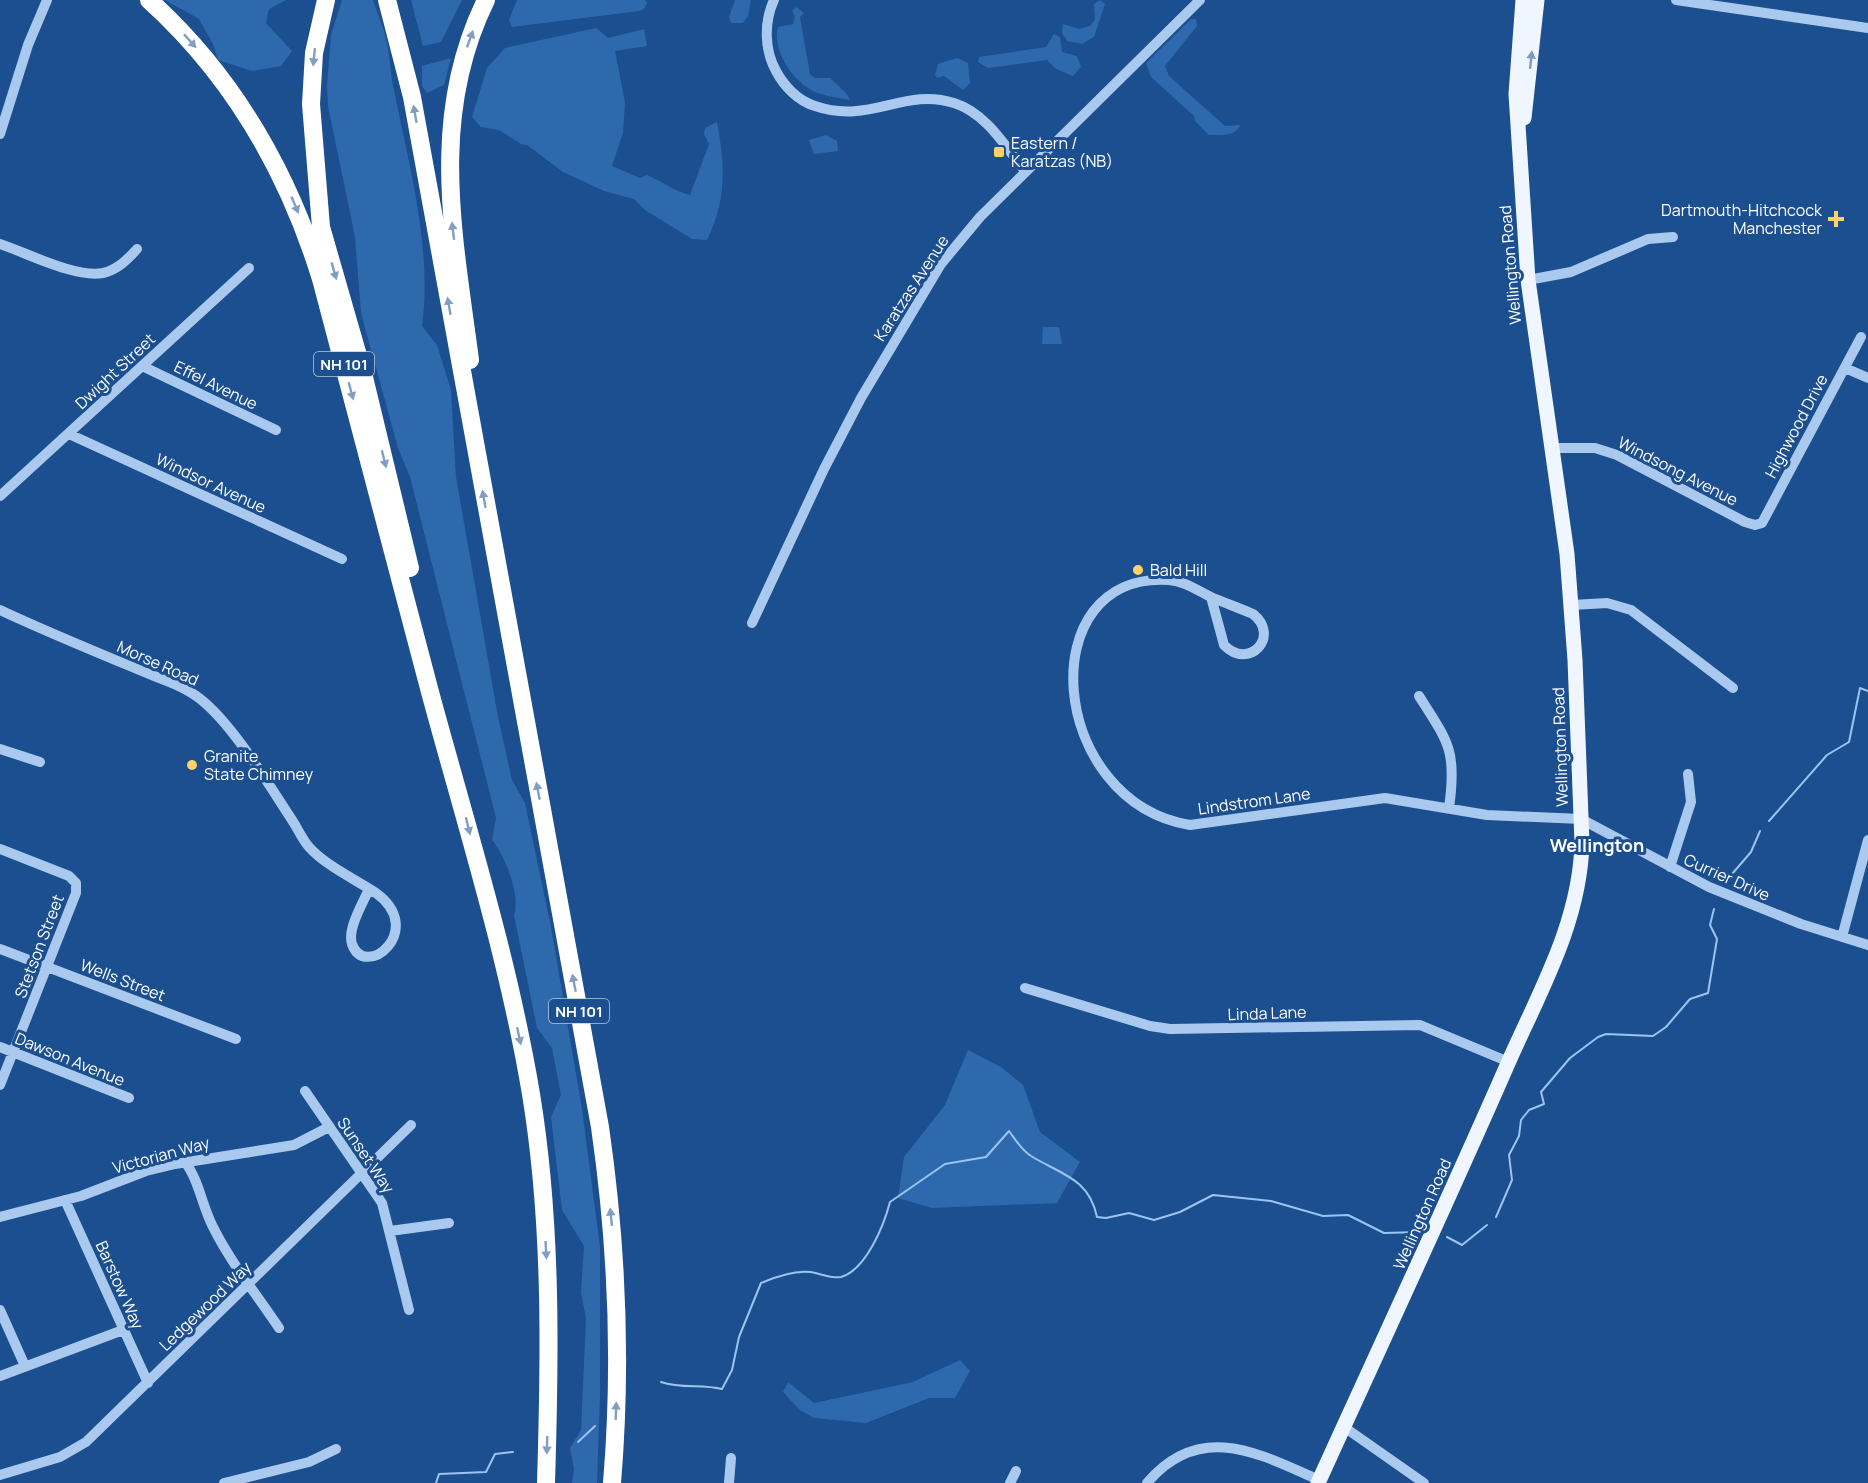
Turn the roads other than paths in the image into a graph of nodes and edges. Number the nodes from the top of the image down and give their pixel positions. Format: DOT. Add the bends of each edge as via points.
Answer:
graph roads {
  1 [pos="47,0"];
  2 [pos="149,0"];
  3 [pos="326,0"];
  4 [pos="387,0"];
  5 [pos="486,0"];
  6 [pos="774,0"];
  7 [pos="1200,0"];
  8 [pos="1523,0"];
  9 [pos="1537,0"];
  10 [pos="1676,0"];
  11 [pos="1868,28"];
  12 [pos="0,132"];
  13 [pos="1520,139"];
  14 [pos="1025,171"];
  15 [pos="1673,237"];
  16 [pos="0,244"];
  17 [pos="137,249"];
  18 [pos="249,268"];
  19 [pos="1528,280"];
  20 [pos="1861,337"];
  21 [pos="142,366"];
  22 [pos="1845,368"];
  23 [pos="1868,378"];
  24 [pos="471,426"];
  25 [pos="276,430"];
  26 [pos="69,434"];
  27 [pos="1551,448"];
  28 [pos="0,496"];
  29 [pos="1755,525"];
  30 [pos="342,559"];
  31 [pos="1211,597"];
  32 [pos="1572,605"];
  33 [pos="0,610"];
  34 [pos="752,624"];
  35 [pos="1733,688"];
  36 [pos="1419,696"];
  37 [pos="0,749"];
  38 [pos="40,762"];
  39 [pos="453,769"];
  40 [pos="1688,774"];
  41 [pos="1449,808"];
  42 [pos="1581,819"];
  43 [pos="1868,840"];
  44 [pos="0,849"];
  45 [pos="1670,867"];
  46 [pos="369,889"];
  47 [pos="1842,937"];
  48 [pos="1868,945"];
  49 [pos="0,949"];
  50 [pos="47,967"];
  51 [pos="1025,988"];
  52 [pos="236,1039"];
  53 [pos="0,1047"];
  54 [pos="14,1052"];
  55 [pos="1509,1062"];
  56 [pos="0,1085"];
  57 [pos="305,1091"];
  58 [pos="129,1098"];
  59 [pos="411,1125"];
  60 [pos="329,1126"];
  61 [pos="185,1162"];
  62 [pos="363,1172"];
  63 [pos="65,1200"];
  64 [pos="0,1217"];
  65 [pos="449,1223"];
  66 [pos="390,1231"];
  67 [pos="249,1283"];
  68 [pos="0,1310"];
  69 [pos="409,1310"];
  70 [pos="279,1328"];
  71 [pos="123,1330"];
  72 [pos="25,1366"];
  73 [pos="0,1376"];
  74 [pos="148,1383"];
  75 [pos="1344,1427"];
  76 [pos="336,1449"];
  77 [pos="732,1458"];
  78 [pos="1016,1471"];
  79 [pos="0,1475"];
  80 [pos="1318,1481"];
  81 [pos="224,1483"];
  82 [pos="546,1483"];
  83 [pos="612,1483"];
  84 [pos="729,1483"];
  85 [pos="1010,1483"];
  86 [pos="1147,1483"];
  87 [pos="1424,1483"];
  1 -- 12 [label="street"];
  2 -- 39 [label="highway, NH 101, one-way" via="234,95 266,146 302,221"];
  3 -- 39 [label="highway, one-way" via="314,53 311,104 321,227 363,373 420,609"];
  24 -- 4 [label="highway, NH 101, one-way" via="412,97"];
  24 -- 5 [label="highway, one-way" via="472,372 448,172 450,132 464,53"];
  6 -- 14 [label="street" via="767,24 768,51 780,78 801,99 828,111 847,114 926,99 956,104 981,118"];
  7 -- 14 [label="street, Karatzas Avenue"];
  8 -- 13 [label="main road, Wellington Road" via="1516,94"];
  13 -- 9 [label="main road, Wellington Road, one-way"];
  10 -- 11 [label="street"];
  13 -- 19 [label="main road, Wellington Road"];
  14 -- 34 [label="street, Karatzas Avenue" via="961,238 916,302 824,469"];
  15 -- 19 [label="street" via="1648,239 1571,272"];
  16 -- 17 [label="street" via="93,274 113,270"];
  18 -- 21 [label="street, Dwight Street"];
  19 -- 27 [label="main road, Wellington Road"];
  20 -- 22 [label="street, Highwood Drive"];
  21 -- 25 [label="street, Effel Avenue"];
  21 -- 26 [label="street, Dwight Street"];
  22 -- 23 [label="street"];
  22 -- 29 [label="street, Highwood Drive" via="1762,523"];
  83 -- 24 [label="highway, NH 101, one-way" via="617,1375 607,1176"];
  26 -- 28 [label="street, Dwight Street"];
  26 -- 30 [label="street, Windsor Avenue"];
  27 -- 29 [label="street, Windsong Avenue" via="1585,447 1610,453"];
  27 -- 32 [label="main road, Wellington Road"];
  31 -- 31 [label="street, Lindstrom Lane" via="1224,645 1236,654 1257,649 1264,637 1259,618"];
  31 -- 41 [label="street, Lindstrom Lane" via="1173,580 1136,584 1100,606 1080,640 1072,680 1077,721 1102,769 1126,796 1167,819 1190,825 1365,799 1395,799"];
  32 -- 35 [label="street" via="1607,603 1631,610"];
  32 -- 42 [label="main road, Wellington Road"];
  33 -- 46 [label="street, Morse Road" via="199,698 251,758 312,850"];
  36 -- 41 [label="street" via="1452,756 1454,778"];
  37 -- 38 [label="street"];
  39 -- 82 [label="highway, NH 101, one-way" via="509,987 531,1095 548,1286"];
  40 -- 45 [label="street" via="1691,802"];
  41 -- 42 [label="street, Lindstrom Lane" via="1500,816"];
  42 -- 45 [label="street, Currier Drive"];
  42 -- 55 [label="main road, Wellington Road" via="1582,859 1573,912"];
  43 -- 47 [label="street"];
  44 -- 50 [label="street, Stetson Street" via="69,876 76,883 73,903"];
  45 -- 47 [label="street, Currier Drive" via="1745,903"];
  46 -- 46 [label="street, Morse Road" via="385,901 396,917 390,946 372,957 355,951 351,942"];
  47 -- 48 [label="street, Currier Drive"];
  49 -- 50 [label="street, Wells Street"];
  50 -- 52 [label="street, Wells Street"];
  50 -- 54 [label="street, Stetson Street"];
  51 -- 55 [label="street, Linda Lane" via="1170,1029 1420,1025"];
  53 -- 54 [label="street, Dawson Avenue"];
  54 -- 56 [label="street, Stetson Street"];
  54 -- 58 [label="street, Dawson Avenue"];
  55 -- 75 [label="main road, Wellington Road"];
  57 -- 60 [label="street, Sunset Way"];
  59 -- 62 [label="street, Ledgewood Way"];
  60 -- 61 [label="street, Victorian Way" via="294,1144"];
  60 -- 62 [label="street, Sunset Way"];
  61 -- 63 [label="street, Victorian Way" via="146,1171"];
  61 -- 67 [label="street" via="212,1225"];
  62 -- 66 [label="street, Sunset Way" via="382,1203"];
  62 -- 67 [label="street, Ledgewood Way"];
  63 -- 64 [label="street, Victorian Way"];
  63 -- 71 [label="street, Barstow Way"];
  65 -- 66 [label="street"];
  66 -- 69 [label="street, Sunset Way"];
  67 -- 70 [label="street"];
  67 -- 74 [label="street, Ledgewood Way"];
  68 -- 72 [label="street"];
  71 -- 72 [label="street"];
  71 -- 74 [label="street, Barstow Way"];
  72 -- 73 [label="street"];
  74 -- 79 [label="street, Ledgewood Way" via="70,1454"];
  75 -- 80 [label="main road, Wellington Road"];
  75 -- 87 [label="street"];
  76 -- 81 [label="street" via="309,1462"];
  77 -- 84 [label="street"];
  78 -- 85 [label="street"];
  80 -- 86 [label="street" via="1249,1450 1219,1447 1180,1457"];
}
